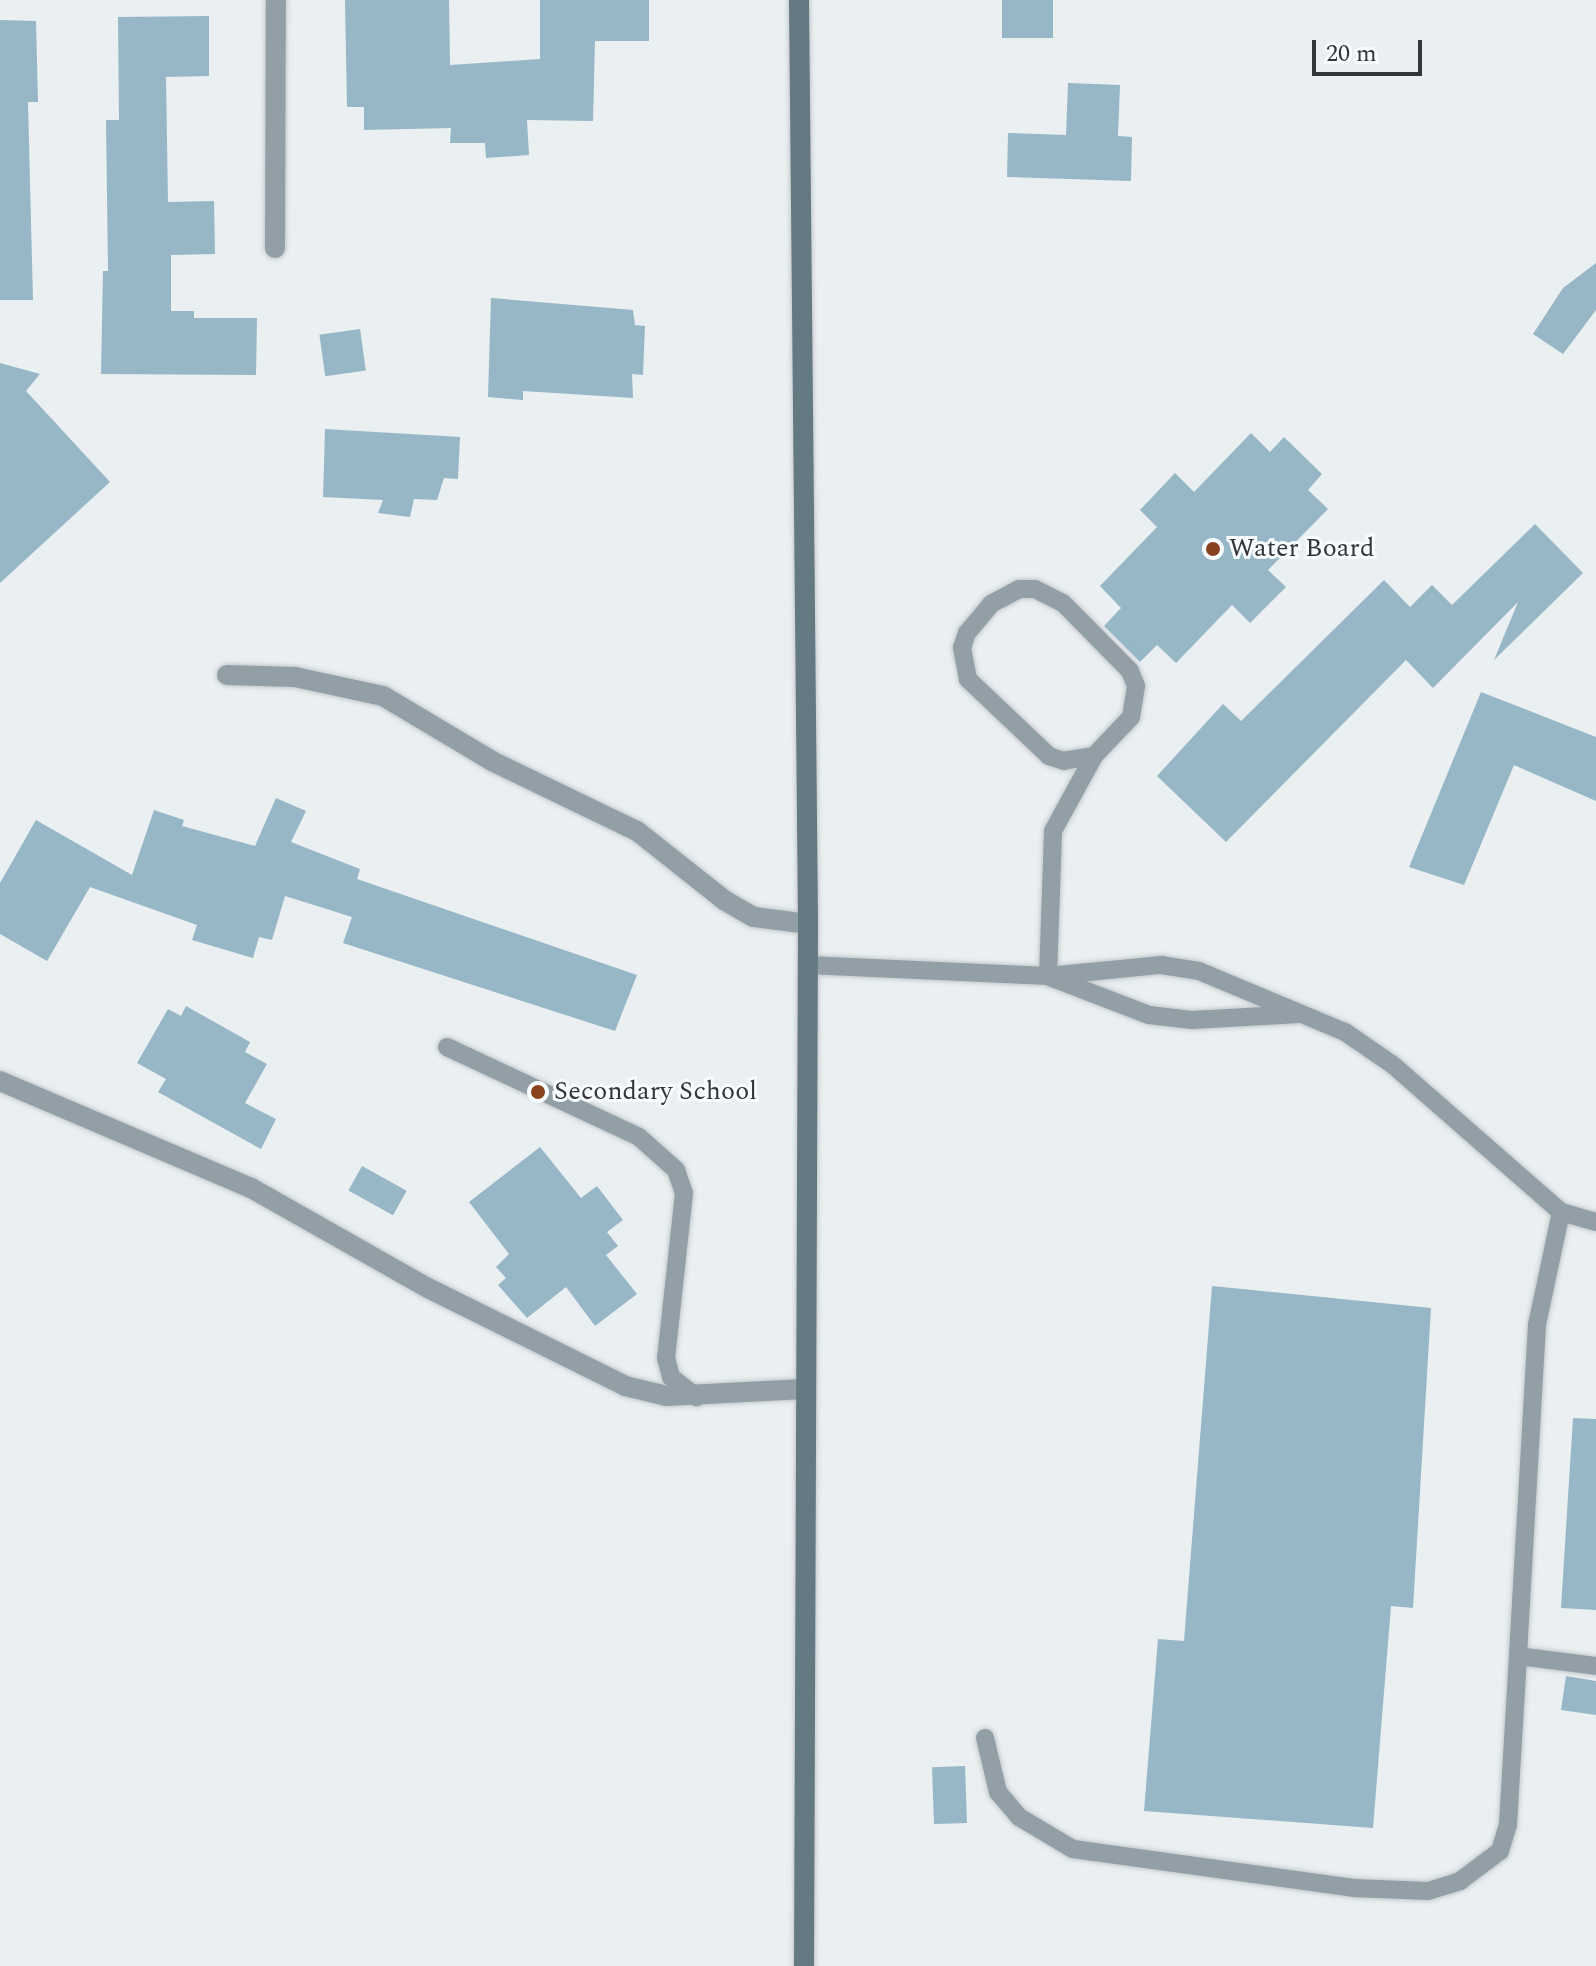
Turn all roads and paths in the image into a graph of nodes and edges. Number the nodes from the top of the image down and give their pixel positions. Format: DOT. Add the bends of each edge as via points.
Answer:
graph roads {
  1 [pos="276,0"];
  2 [pos="799,0"];
  3 [pos="275,248"];
  4 [pos="227,675"];
  5 [pos="1094,756"];
  6 [pos="808,924"];
  7 [pos="808,965"];
  8 [pos="1048,976"];
  9 [pos="1300,1014"];
  10 [pos="447,1047"];
  11 [pos="0,1081"];
  12 [pos="1561,1212"];
  13 [pos="1596,1222"];
  14 [pos="805,1389"];
  15 [pos="697,1397"];
  16 [pos="1518,1656"];
  17 [pos="1596,1666"];
  18 [pos="985,1738"];
  19 [pos="804,1966"];
  1 -- 3 [label="street"];
  2 -- 6 [label="main road"];
  4 -- 6 [label="street" via="295,677 383,696 492,761 637,831 724,900 754,917"];
  5 -- 5 [label="lane" via="1064,761 1049,756 968,679 962,648 967,633 1004,595 1019,589 1049,593 1130,671 1136,686 1131,717"];
  5 -- 8 [label="lane" via="1053,831"];
  6 -- 7 [label="main road"];
  7 -- 8 [label="lane"];
  7 -- 14 [label="main road"];
  8 -- 9 [label="lane" via="1149,1015 1192,1020"];
  8 -- 9 [label="lane" via="1161,965 1199,971 1258,991"];
  9 -- 12 [label="lane" via="1345,1032 1393,1065"];
  10 -- 15 [label="lane" via="639,1137 676,1170 684,1193 666,1358 671,1377"];
  11 -- 15 [label="street" via="251,1188 428,1288 625,1386"];
  12 -- 13 [label="lane"];
  12 -- 16 [label="lane" via="1537,1325"];
  14 -- 15 [label="street"];
  14 -- 19 [label="main road"];
  16 -- 17 [label="lane"];
  16 -- 18 [label="lane" via="1508,1824 1500,1851 1460,1881 1428,1891 1353,1888 1073,1849 1040,1833 1005,1800"];
}
